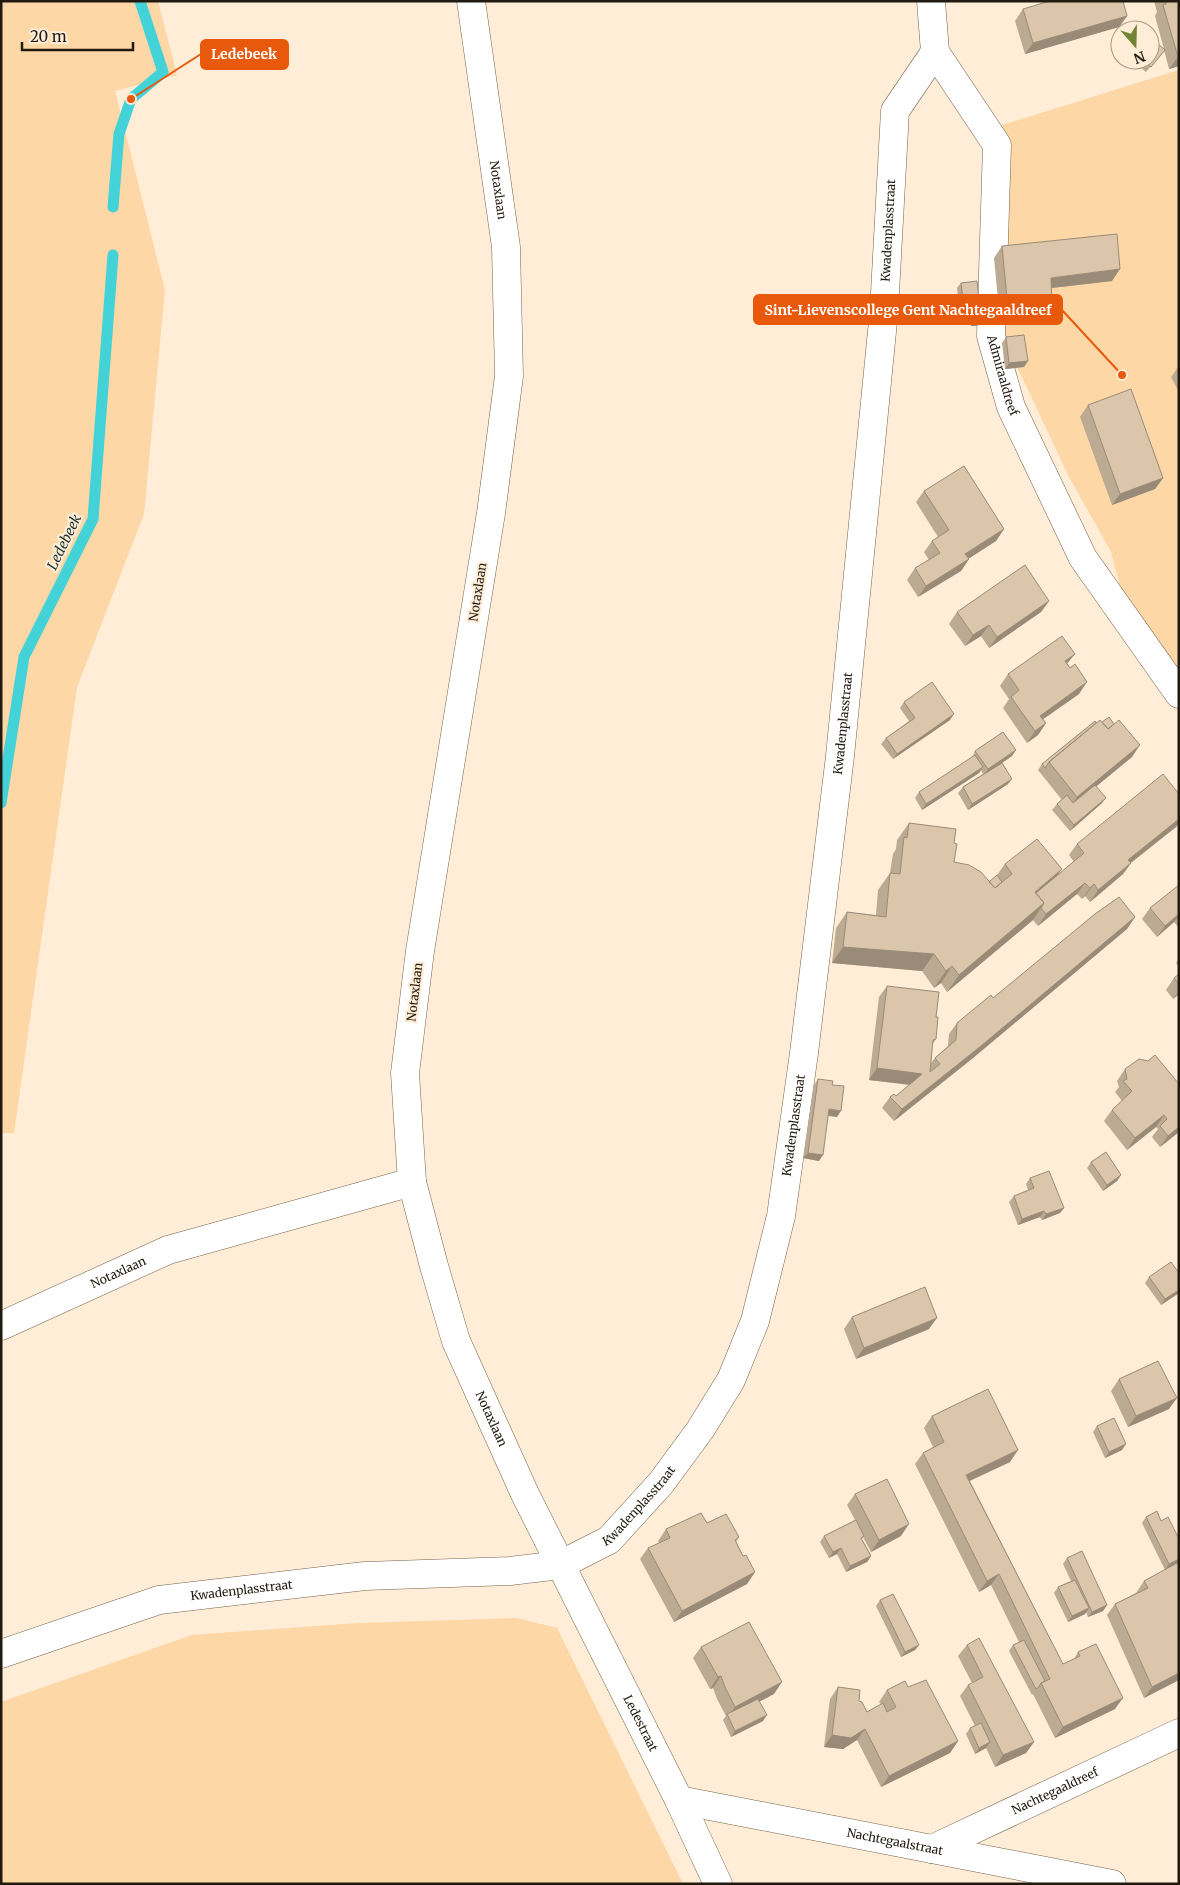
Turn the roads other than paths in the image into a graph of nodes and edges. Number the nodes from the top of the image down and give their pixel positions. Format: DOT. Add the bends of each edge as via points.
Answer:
graph roads {
  1 [pos="471,1"];
  2 [pos="931,1"];
  3 [pos="935,52"];
  4 [pos="1179,694"];
  5 [pos="412,1182"];
  6 [pos="1,1326"];
  7 [pos="560,1565"];
  8 [pos="1,1654"];
  9 [pos="1179,1733"];
  10 [pos="679,1800"];
  11 [pos="932,1849"];
  12 [pos="718,1884"];
  13 [pos="1112,1884"];
  1 -- 5 [label="street, Notaxlaan" via="506,247 509,376 491,513 420,951 404,1073"];
  2 -- 3 [label="street, Admiraaldreef"];
  3 -- 4 [label="street, Admiraaldreef" via="997,145 991,336 1011,407 1083,558"];
  3 -- 7 [label="street, Kwadenplasstraat" via="895,111 884,311 840,756 782,1216 755,1321 731,1380 700,1430 661,1483 609,1540"];
  5 -- 6 [label="street, Notaxlaan" via="168,1250"];
  5 -- 7 [label="street, Notaxlaan" via="456,1340"];
  7 -- 8 [label="street, Kwadenplasstraat" via="510,1571 366,1576 159,1600"];
  7 -- 10 [label="street, Ledestraat"];
  9 -- 11 [label="street, Nachtegaaldreef"];
  10 -- 11 [label="street, Nachtegaalstraat"];
  10 -- 12 [label="street, Ledestraat"];
  11 -- 13 [label="street, Nachtegaalstraat"];
}
